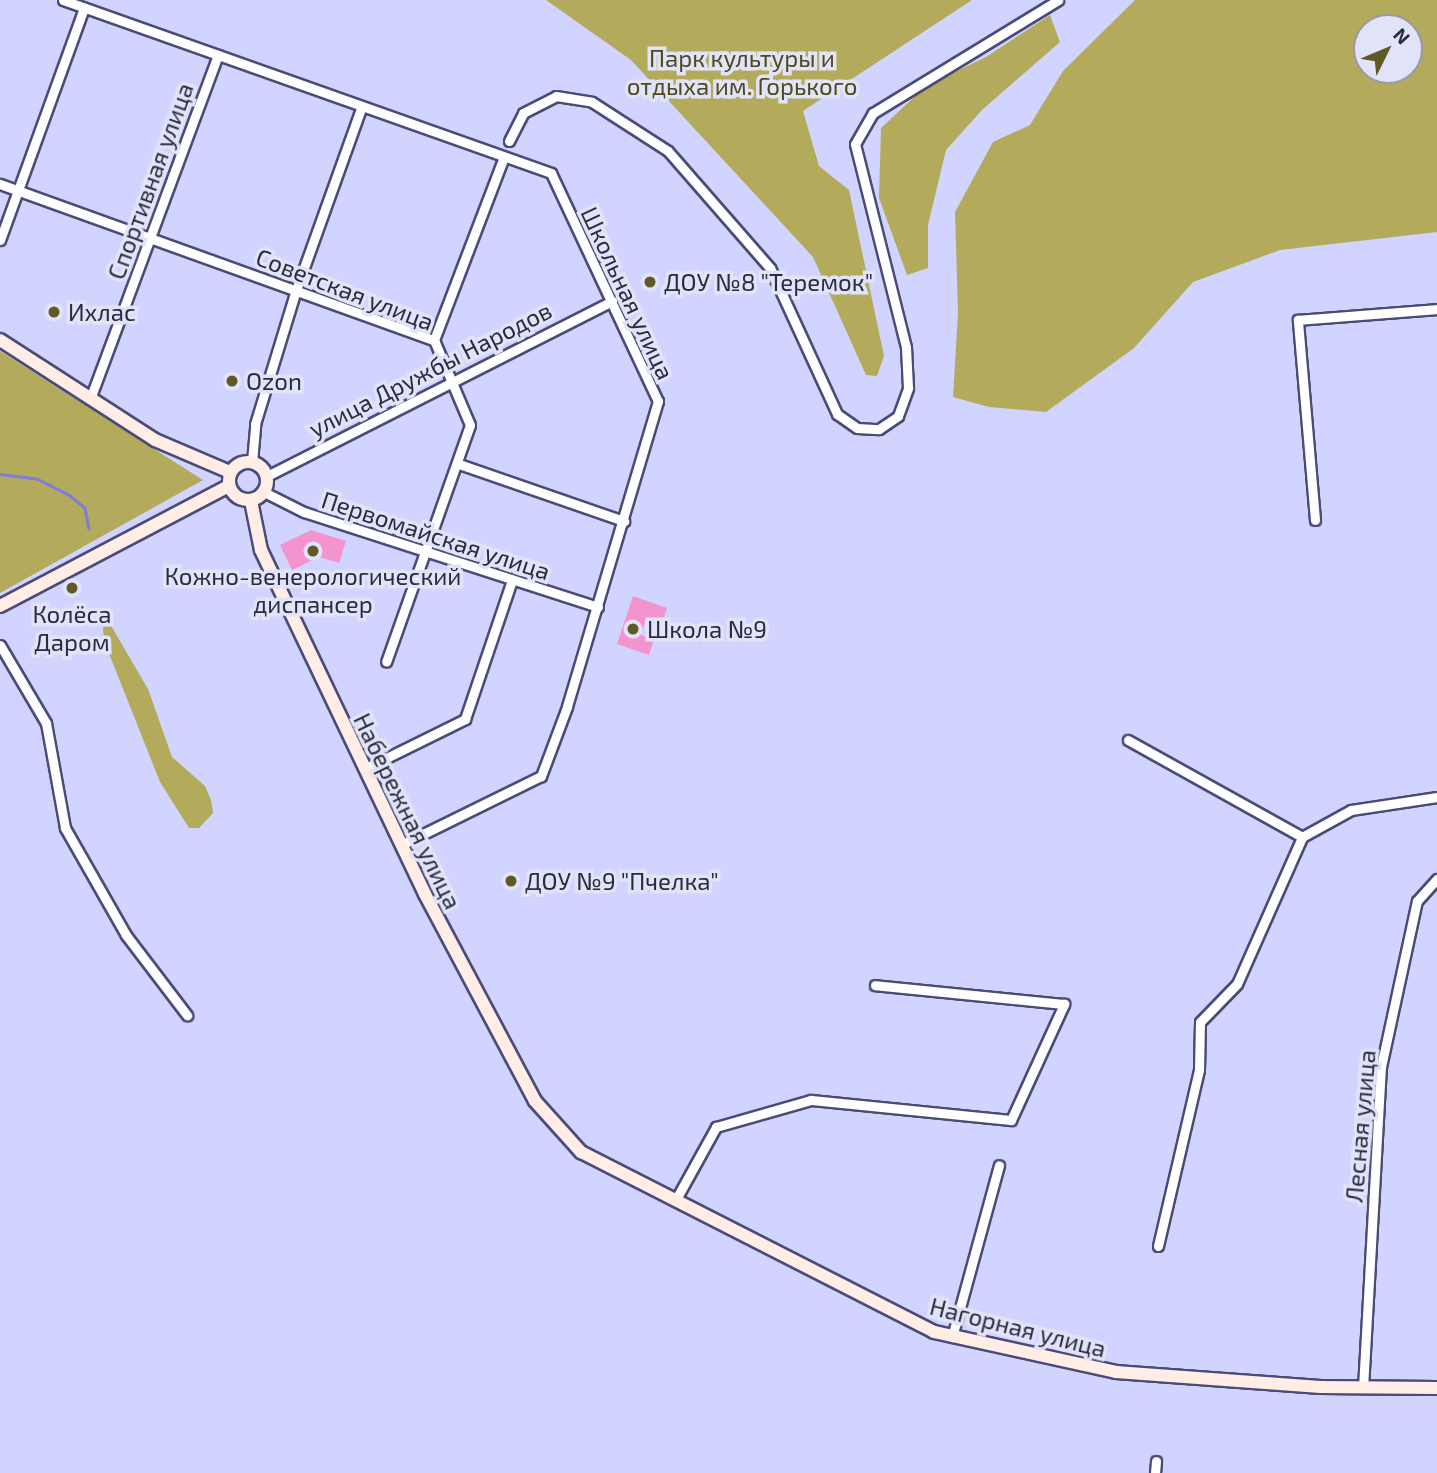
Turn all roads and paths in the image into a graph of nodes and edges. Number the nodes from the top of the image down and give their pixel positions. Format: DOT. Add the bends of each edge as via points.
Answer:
graph roads {
  1 [pos="63,0"];
  2 [pos="1058,0"];
  3 [pos="84,8"];
  4 [pos="218,55"];
  5 [pos="362,106"];
  6 [pos="509,141"];
  7 [pos="503,159"];
  8 [pos="0,184"];
  9 [pos="16,189"];
  10 [pos="150,237"];
  11 [pos="0,240"];
  12 [pos="296,290"];
  13 [pos="612,301"];
  14 [pos="1437,309"];
  15 [pos="0,340"];
  16 [pos="434,340"];
  17 [pos="451,380"];
  18 [pos="90,399"];
  19 [pos="252,462"];
  20 [pos="459,464"];
  21 [pos="267,476"];
  22 [pos="229,479"];
  23 [pos="264,492"];
  24 [pos="251,501"];
  25 [pos="1315,520"];
  26 [pos="624,521"];
  27 [pos="421,551"];
  28 [pos="512,580"];
  29 [pos="0,606"];
  30 [pos="598,607"];
  31 [pos="0,645"];
  32 [pos="386,662"];
  33 [pos="1128,740"];
  34 [pos="364,769"];
  35 [pos="1437,797"];
  36 [pos="1303,837"];
  37 [pos="401,845"];
  38 [pos="1437,879"];
  39 [pos="875,985"];
  40 [pos="187,1015"];
  41 [pos="555,1127"];
  42 [pos="999,1165"];
  43 [pos="675,1201"];
  44 [pos="1158,1246"];
  45 [pos="952,1337"];
  46 [pos="1363,1388"];
  47 [pos="1437,1388"];
  48 [pos="1156,1461"];
  49 [pos="1155,1473"];
  1 -- 3 [label="street, Школьная улица"];
  2 -- 6 [label="street" via="873,113 855,144 906,347 908,388 898,416 879,429 858,428 837,414 771,268 667,151 592,102 556,96 523,113"];
  3 -- 4 [label="street, Школьная улица"];
  3 -- 9 [label="street"];
  4 -- 5 [label="street, Школьная улица"];
  4 -- 10 [label="street, Спортивная улица"];
  5 -- 7 [label="street, Школьная улица"];
  5 -- 12 [label="street"];
  7 -- 13 [label="street, Школьная улица" via="551,173"];
  7 -- 16 [label="street"];
  8 -- 9 [label="street, Советская улица"];
  9 -- 10 [label="street, Советская улица"];
  9 -- 11 [label="street"];
  10 -- 12 [label="street, Советская улица"];
  10 -- 18 [label="street, Спортивная улица"];
  12 -- 16 [label="street, Советская улица"];
  12 -- 19 [label="street" via="255,424"];
  13 -- 17 [label="street, улица Дружбы Народов"];
  13 -- 26 [label="street, Школьная улица" via="658,401"];
  14 -- 25 [label="street" via="1298,320"];
  15 -- 18 [label="main road"];
  16 -- 17 [label="street, Советская улица"];
  17 -- 20 [label="street, Советская улица" via="470,425"];
  17 -- 21 [label="street, улица Дружбы Народов"];
  18 -- 22 [label="main road"];
  19 -- 21 [label="main road"];
  19 -- 22 [label="main road"];
  20 -- 26 [label="street"];
  20 -- 27 [label="street, Советская улица"];
  21 -- 23 [label="main road"];
  22 -- 24 [label="main road" via="234,495"];
  22 -- 29 [label="main road"];
  23 -- 24 [label="main road"];
  23 -- 27 [label="street, Первомайская улица" via="304,512"];
  24 -- 34 [label="main road, Набережная улица" via="261,550"];
  26 -- 30 [label="street, Школьная улица"];
  27 -- 28 [label="street, Первомайская улица"];
  27 -- 32 [label="street, Советская улица"];
  28 -- 30 [label="street, Первомайская улица"];
  28 -- 34 [label="street" via="465,719"];
  30 -- 37 [label="street, Школьная улица" via="541,775"];
  31 -- 40 [label="street" via="46,723 65,828 126,936"];
  33 -- 36 [label="street"];
  34 -- 37 [label="main road, Набережная улица"];
  35 -- 36 [label="street" via="1351,810"];
  36 -- 44 [label="street" via="1237,984 1200,1022 1199,1070"];
  37 -- 41 [label="main road, Набережная улица" via="490,1022"];
  38 -- 46 [label="street, Лесная улица" via="1417,901 1381,1067"];
  39 -- 43 [label="street" via="1064,1004 1011,1120 811,1100 716,1127"];
  41 -- 43 [label="main road, Нагорная улица" via="581,1152"];
  42 -- 45 [label="street"];
  43 -- 45 [label="main road, Нагорная улица" via="896,1315"];
  45 -- 46 [label="main road, Нагорная улица" via="1116,1372"];
  46 -- 47 [label="main road, Нагорная улица"];
  48 -- 49 [label="street"];
}
